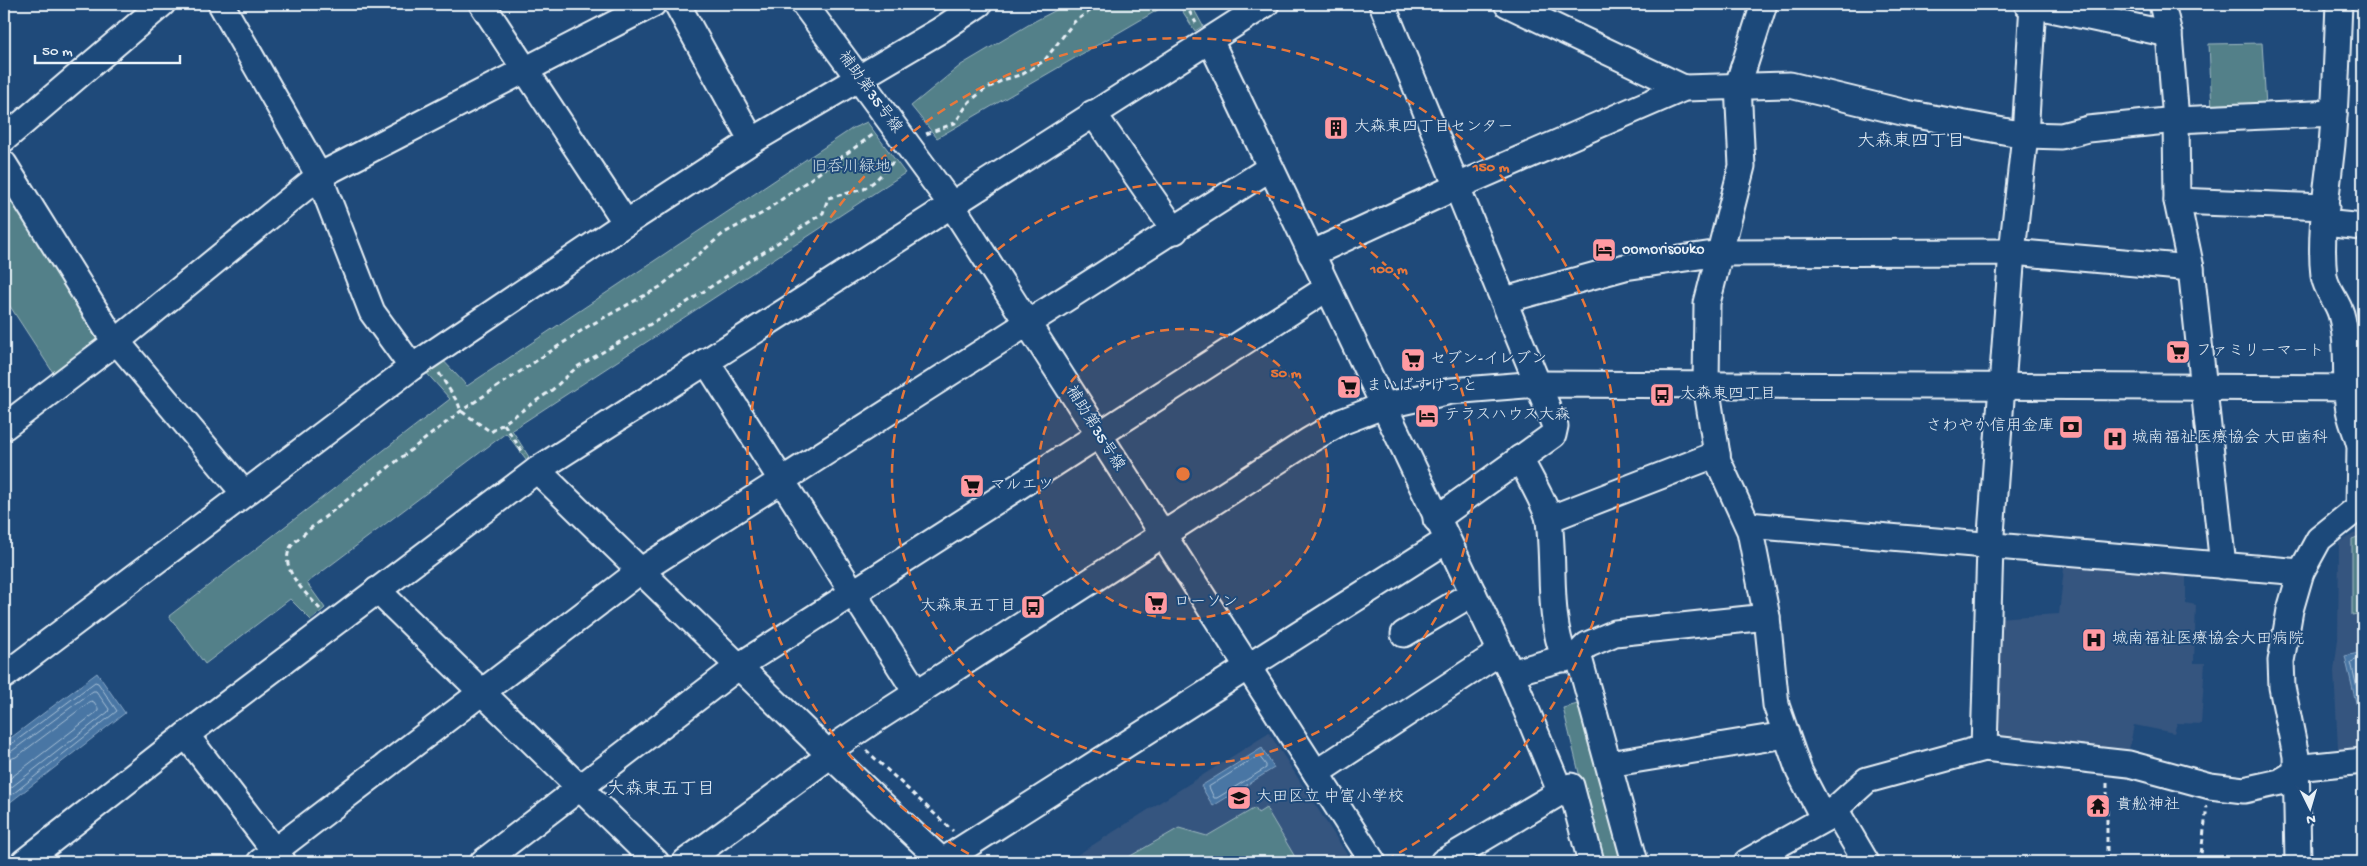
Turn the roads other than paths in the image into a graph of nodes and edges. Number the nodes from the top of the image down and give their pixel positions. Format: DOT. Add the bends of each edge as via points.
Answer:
graph roads {
  1 [pos="162,4"];
  2 [pos="213,4"];
  3 [pos="482,4"];
  4 [pos="653,4"];
  5 [pos="677,4"];
  6 [pos="804,4"];
  7 [pos="979,4"];
  8 [pos="1266,4"];
  9 [pos="1382,4"];
  10 [pos="1507,4"];
  11 [pos="1764,4"];
  12 [pos="2031,4"];
  13 [pos="2162,4"];
  14 [pos="2338,4"];
  15 [pos="2169,34"];
  16 [pos="1210,40"];
  17 [pos="525,69"];
  18 [pos="859,79"];
  19 [pos="1738,85"];
  20 [pos="1684,88"];
  21 [pos="1093,113"];
  22 [pos="2334,113"];
  23 [pos="2176,120"];
  24 [pos="2025,134"];
  25 [pos="4,139"];
  26 [pos="752,141"];
  27 [pos="4,164"];
  28 [pos="1270,168"];
  29 [pos="319,176"];
  30 [pos="1458,186"];
  31 [pos="2177,201"];
  32 [pos="951,204"];
  33 [pos="2325,215"];
  34 [pos="626,222"];
  35 [pos="2363,227"];
  36 [pos="1175,231"];
  37 [pos="2012,252"];
  38 [pos="1720,253"];
  39 [pos="1311,254"];
  40 [pos="2191,268"];
  41 [pos="1326,289"];
  42 [pos="1505,300"];
  43 [pos="1028,323"];
  44 [pos="117,341"];
  45 [pos="706,361"];
  46 [pos="412,367"];
  47 [pos="1538,384"];
  48 [pos="1706,385"];
  49 [pos="2002,386"];
  50 [pos="2204,386"];
  51 [pos="2355,388"];
  52 [pos="1383,406"];
  53 [pos="4,427"];
  54 [pos="1098,434"];
  55 [pos="1717,454"];
  56 [pos="1520,458"];
  57 [pos="537,470"];
  58 [pos="781,481"];
  59 [pos="244,493"];
  60 [pos="1436,519"];
  61 [pos="1549,519"];
  62 [pos="1748,525"];
  63 [pos="1163,534"];
  64 [pos="1446,541"];
  65 [pos="1990,547"];
  66 [pos="2223,566"];
  67 [pos="640,571"];
  68 [pos="2301,572"];
  69 [pos="377,590"];
  70 [pos="851,593"];
  71 [pos="1473,593"];
  72 [pos="1767,617"];
  73 [pos="1404,634"];
  74 [pos="1571,656"];
  75 [pos="1505,663"];
  76 [pos="739,666"];
  77 [pos="1247,666"];
  78 [pos="4,676"];
  79 [pos="916,692"];
  80 [pos="481,694"];
  81 [pos="186,735"];
  82 [pos="1785,735"];
  83 [pos="1984,748"];
  84 [pos="830,755"];
  85 [pos="2363,761"];
  86 [pos="1609,764"];
  87 [pos="1316,773"];
  88 [pos="2295,774"];
  89 [pos="579,789"];
  90 [pos="1560,791"];
  91 [pos="1829,814"];
  92 [pos="272,859"];
  93 [pos="24,862"];
  94 [pos="483,862"];
  95 [pos="656,862"];
  96 [pos="685,862"];
  97 [pos="942,862"];
  98 [pos="1373,862"];
  99 [pos="1443,862"];
  100 [pos="1591,862"];
  101 [pos="1635,862"];
  102 [pos="1747,862"];
  103 [pos="1866,862"];
  104 [pos="2298,862"];
  1 -- 25 [label="street"];
  2 -- 29 [label="street"];
  3 -- 17 [label="street"];
  4 -- 17 [label="street"];
  5 -- 26 [label="street"];
  6 -- 18 [label="street, 補助第35号線"];
  7 -- 18 [label="street"];
  8 -- 16 [label="street"];
  9 -- 30 [label="street"];
  10 -- 20 [label="street"];
  11 -- 19 [label="street"];
  12 -- 15 [label="street"];
  12 -- 24 [label="street"];
  13 -- 15 [label="street"];
  14 -- 22 [label="street"];
  15 -- 23 [label="street"];
  16 -- 21 [label="street"];
  16 -- 28 [label="street"];
  17 -- 29 [label="street"];
  17 -- 34 [label="street"];
  18 -- 26 [label="street"];
  18 -- 32 [label="street, 補助第35号線"];
  19 -- 20 [label="street"];
  19 -- 24 [label="street" via="1790,85 1897,111"];
  19 -- 38 [label="street" via="1742,166"];
  20 -- 30 [label="street"];
  21 -- 32 [label="street"];
  21 -- 36 [label="street"];
  22 -- 23 [label="street"];
  22 -- 33 [label="street"];
  23 -- 24 [label="street" via="2088,129 2061,136"];
  23 -- 31 [label="street"];
  24 -- 37 [label="street"];
  26 -- 34 [label="street"];
  27 -- 44 [label="street"];
  28 -- 36 [label="street"];
  28 -- 39 [label="street"];
  29 -- 44 [label="street"];
  29 -- 46 [label="street" via="372,312"];
  30 -- 39 [label="street"];
  30 -- 42 [label="street"];
  31 -- 33 [label="street"];
  31 -- 40 [label="street"];
  32 -- 43 [label="street, 補助第35号線"];
  32 -- 45 [label="street"];
  33 -- 35 [label="street"];
  33 -- 51 [label="street" via="2324,276 2340,312"];
  34 -- 46 [label="street"];
  36 -- 43 [label="street"];
  37 -- 38 [label="street"];
  37 -- 40 [label="street"];
  37 -- 49 [label="street"];
  38 -- 42 [label="street" via="1625,267"];
  38 -- 48 [label="street" via="1707,303"];
  39 -- 41 [label="street"];
  40 -- 50 [label="street"];
  41 -- 52 [label="street"];
  41 -- 54 [label="street"];
  42 -- 47 [label="street"];
  43 -- 54 [label="street, 補助第35号線"];
  43 -- 58 [label="street"];
  44 -- 53 [label="street"];
  44 -- 59 [label="street"];
  45 -- 57 [label="street"];
  45 -- 58 [label="street"];
  46 -- 59 [label="street"];
  47 -- 48 [label="street"];
  47 -- 52 [label="street" via="1451,391"];
  47 -- 56 [label="street" via="1555,426 1553,435"];
  48 -- 49 [label="street"];
  48 -- 55 [label="street"];
  49 -- 50 [label="street"];
  49 -- 65 [label="street"];
  50 -- 51 [label="street"];
  50 -- 66 [label="street"];
  51 -- 68 [label="street" via="2352,425 2360,448 2359,507 2319,539"];
  52 -- 60 [label="street"];
  52 -- 63 [label="street" via="1341,422 1310,440"];
  54 -- 63 [label="street, 補助第35号線"];
  54 -- 70 [label="street"];
  55 -- 61 [label="street"];
  55 -- 62 [label="street"];
  56 -- 60 [label="street"];
  56 -- 61 [label="street"];
  57 -- 67 [label="street"];
  57 -- 69 [label="street"];
  58 -- 67 [label="street"];
  58 -- 70 [label="street"];
  59 -- 78 [label="street"];
  60 -- 64 [label="street"];
  61 -- 74 [label="street" via="1553,612 1558,642"];
  62 -- 65 [label="street"];
  62 -- 72 [label="street"];
  63 -- 77 [label="street, 補助第35号線"];
  63 -- 79 [label="street"];
  64 -- 71 [label="street"];
  64 -- 77 [label="street"];
  65 -- 66 [label="street"];
  65 -- 83 [label="street"];
  66 -- 68 [label="street"];
  67 -- 76 [label="street"];
  67 -- 80 [label="street"];
  68 -- 88 [label="street" via="2281,661 2282,687 2296,756"];
  69 -- 80 [label="street"];
  69 -- 81 [label="street"];
  70 -- 76 [label="street"];
  70 -- 79 [label="street"];
  71 -- 73 [label="street"];
  71 -- 75 [label="street"];
  72 -- 74 [label="street" via="1615,633"];
  72 -- 82 [label="street" via="1776,705"];
  74 -- 75 [label="street"];
  74 -- 86 [label="street"];
  75 -- 87 [label="street"];
  75 -- 90 [label="street"];
  76 -- 84 [label="street"];
  76 -- 89 [label="street"];
  77 -- 87 [label="street, 補助第35号線"];
  77 -- 97 [label="street"];
  79 -- 84 [label="street" via="840,743"];
  80 -- 89 [label="street"];
  80 -- 92 [label="street"];
  81 -- 92 [label="street"];
  81 -- 93 [label="street"];
  82 -- 86 [label="street"];
  82 -- 91 [label="street" via="1799,771"];
  83 -- 88 [label="street" via="2107,760 2210,786 2244,790 2280,782"];
  83 -- 91 [label="street" via="1867,780"];
  84 -- 96 [label="street"];
  84 -- 97 [label="street"];
  85 -- 88 [label="street" via="2305,766"];
  86 -- 101 [label="street"];
  87 -- 98 [label="street, 補助第35号線"];
  88 -- 104 [label="street"];
  89 -- 94 [label="street"];
  89 -- 95 [label="street"];
  90 -- 99 [label="street"];
  90 -- 100 [label="street" via="1571,786"];
  91 -- 102 [label="street"];
  91 -- 103 [label="street"];
}
